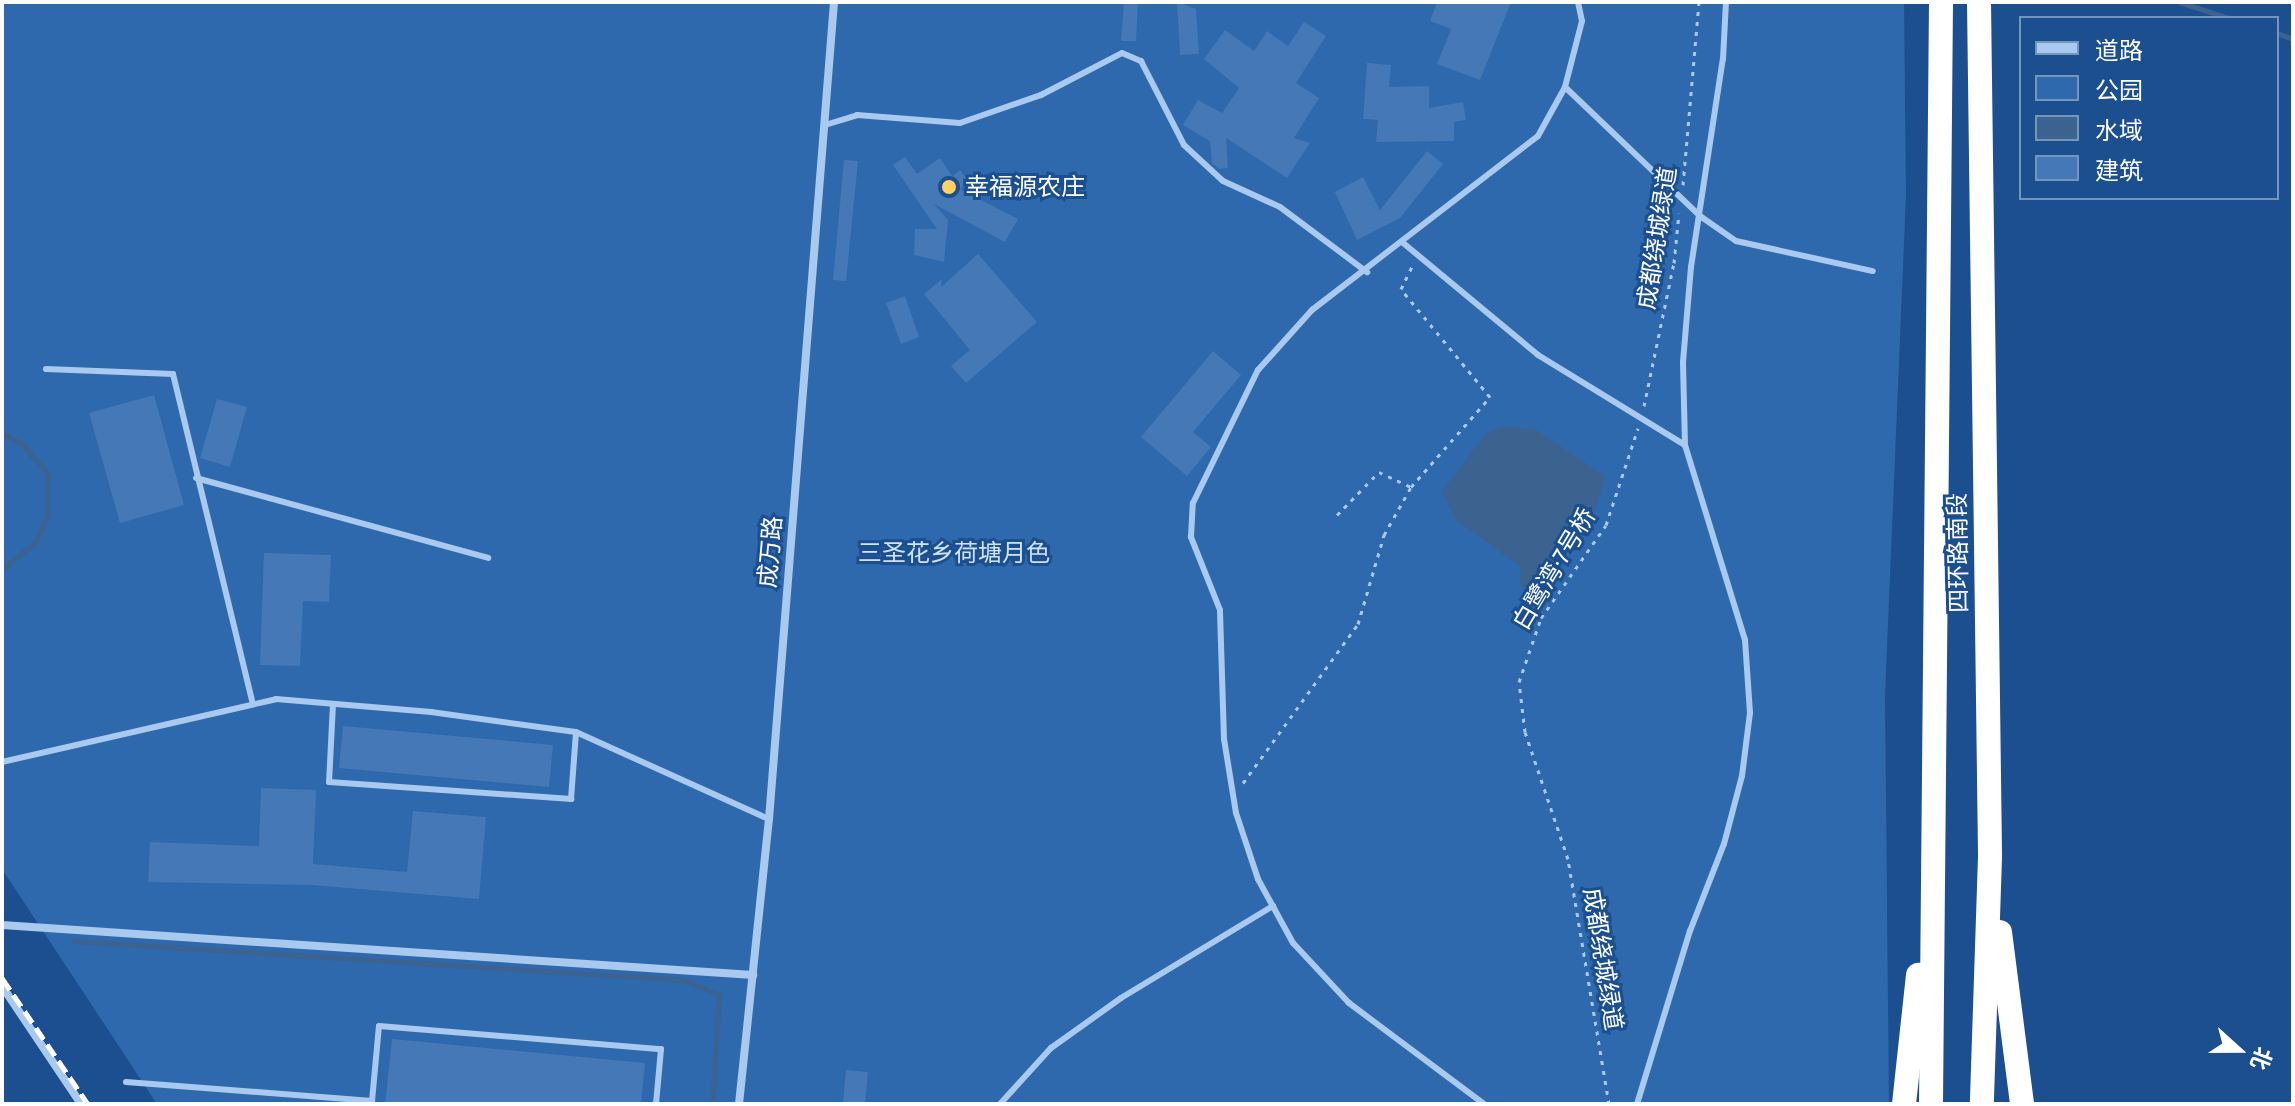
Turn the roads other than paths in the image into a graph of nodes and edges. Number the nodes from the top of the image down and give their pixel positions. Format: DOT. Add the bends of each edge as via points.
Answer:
graph roads {
  1 [pos="834,2"];
  2 [pos="1578,2"];
  3 [pos="1726,2"];
  4 [pos="1941,2"];
  5 [pos="1979,2"];
  6 [pos="1565,87"];
  7 [pos="825,125"];
  8 [pos="1700,216"];
  9 [pos="1402,242"];
  10 [pos="1873,271"];
  11 [pos="1367,272"];
  12 [pos="46,369"];
  13 [pos="1685,445"];
  14 [pos="196,478"];
  15 [pos="488,558"];
  16 [pos="252,701"];
  17 [pos="333,704"];
  18 [pos="576,732"];
  19 [pos="2,762"];
  20 [pos="769,819"];
  21 [pos="1934,830"];
  22 [pos="1990,857"];
  23 [pos="1273,906"];
  24 [pos="2,925"];
  25 [pos="753,975"];
  26 [pos="2,986"];
  27 [pos="126,1082"];
  28 [pos="81,1104"];
  29 [pos="656,1104"];
  30 [pos="739,1104"];
  31 [pos="1000,1104"];
  32 [pos="1484,1104"];
  33 [pos="1637,1104"];
  34 [pos="1904,1104"];
  35 [pos="1931,1104"];
  36 [pos="1982,1104"];
  37 [pos="2022,1104"];
  1 -- 7 [label="street, 成万路"];
  2 -- 6 [label="lane" via="1582,21"];
  3 -- 8 [label="lane"];
  4 -- 21 [label="highway, 四环路南段"];
  5 -- 22 [label="highway, 四环路南段"];
  6 -- 8 [label="lane"];
  6 -- 9 [label="lane" via="1538,136"];
  7 -- 11 [label="lane" via="857,115 960,123 1041,95 1122,53 1141,61 1184,145 1223,181 1280,207"];
  7 -- 20 [label="street, 成万路"];
  8 -- 10 [label="lane" via="1736,241"];
  8 -- 13 [label="lane" via="1683,362"];
  9 -- 11 [label="lane"];
  9 -- 13 [label="lane" via="1525,346"];
  11 -- 23 [label="lane" via="1312,310 1258,370 1193,503 1191,537 1220,610 1224,739 1233,797 1258,879"];
  12 -- 14 [label="lane" via="173,374"];
  13 -- 33 [label="lane" via="1745,640 1750,713 1742,776 1724,844 1690,931"];
  14 -- 15 [label="lane"];
  14 -- 16 [label="lane"];
  16 -- 17 [label="lane"];
  16 -- 19 [label="lane"];
  17 -- 18 [label="lane"];
  17 -- 18 [label="lane" via="329,782 571,799"];
  18 -- 20 [label="lane"];
  20 -- 25 [label="street, 成万路"];
  21 -- 34 [label="highway"];
  21 -- 35 [label="highway, 四环路南段"];
  22 -- 36 [label="highway, 四环路南段"];
  22 -- 37 [label="highway"];
  23 -- 31 [label="lane" via="1121,998 1051,1048"];
  23 -- 32 [label="lane" via="1293,943 1349,1003"];
  24 -- 25 [label="street"];
  25 -- 30 [label="street, 成万路"];
  26 -- 28 [label="street"];
  27 -- 29 [label="lane" via="372,1101 379,1026 661,1049"];
}
